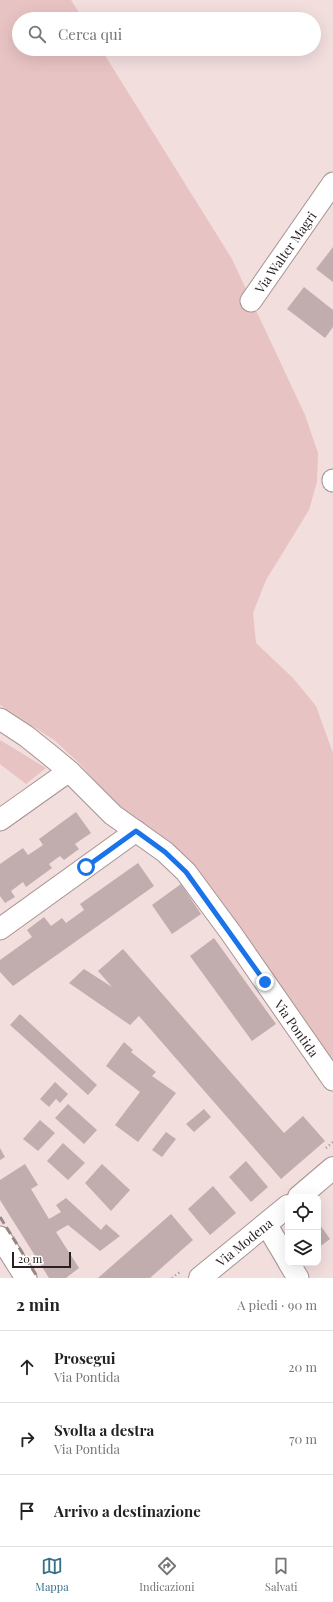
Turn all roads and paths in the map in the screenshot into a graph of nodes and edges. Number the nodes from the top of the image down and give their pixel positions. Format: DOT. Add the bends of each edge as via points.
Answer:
graph roads {
  1 [pos="333,183"];
  2 [pos="251,301"];
  3 [pos="0,719"];
  4 [pos="69,771"];
  5 [pos="0,820"];
  6 [pos="136,831"];
  7 [pos="0,929"];
  8 [pos="333,1080"];
  9 [pos="333,1168"];
  10 [pos="333,1182"];
  11 [pos="303,1194"];
  12 [pos="311,1194"];
  13 [pos="285,1208"];
  14 [pos="266,1224"];
  15 [pos="0,1238"];
  16 [pos="285,1257"];
  17 [pos="290,1266"];
  18 [pos="26,1278"];
  19 [pos="200,1278"];
  20 [pos="298,1278"];
  1 -- 2 [label="street, Via Walter Magri"];
  3 -- 4 [label="street, Via Pontida" via="26,736"];
  4 -- 5 [label="street"];
  4 -- 6 [label="street, Via Pontida" via="113,815"];
  6 -- 7 [label="street"];
  6 -- 8 [label="street, Via Pontida" via="165,852 186,872"];
  9 -- 11 [label="main road"];
  10 -- 12 [label="main road"];
  13 -- 14 [label="main road, Via Modena"];
  14 -- 16 [label="street"];
  14 -- 19 [label="main road, Via Modena"];
  15 -- 18 [label="street"];
  17 -- 20 [label="street"];
}
